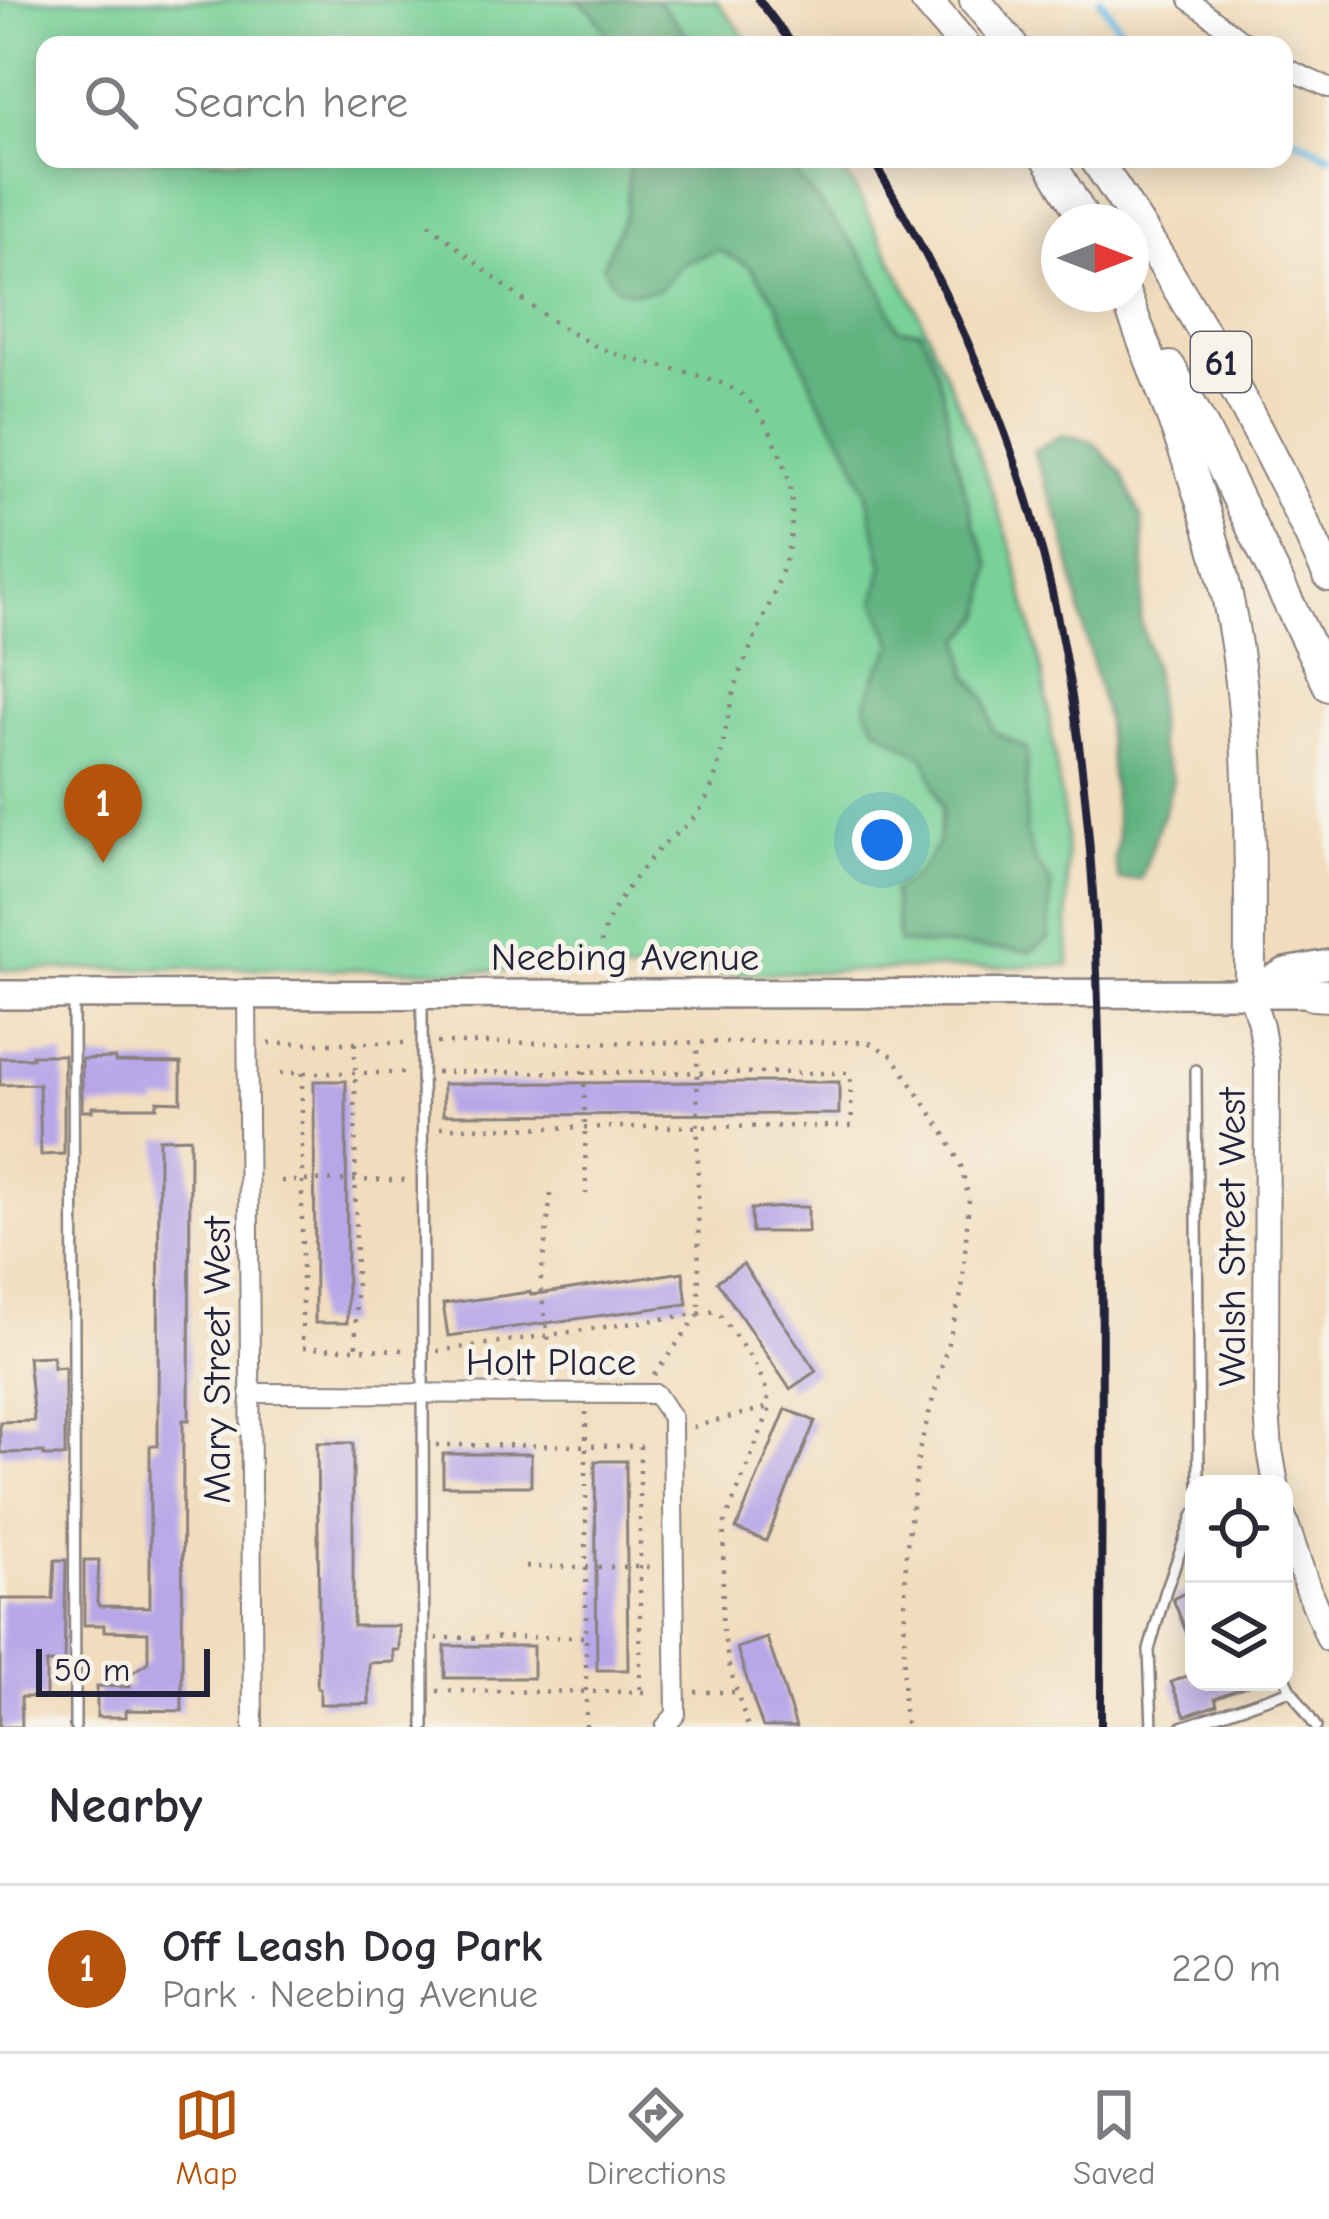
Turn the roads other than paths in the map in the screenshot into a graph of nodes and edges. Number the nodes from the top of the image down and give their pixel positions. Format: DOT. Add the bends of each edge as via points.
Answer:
graph roads {
  1 [pos="926,0"];
  2 [pos="975,0"];
  3 [pos="1189,0"];
  4 [pos="956,36"];
  5 [pos="1005,36"];
  6 [pos="1236,36"];
  7 [pos="1293,72"];
  8 [pos="1329,88"];
  9 [pos="1053,168"];
  10 [pos="1101,168"];
  11 [pos="1075,204"];
  12 [pos="1134,312"];
  13 [pos="1137,312"];
  14 [pos="1289,490"];
  15 [pos="1329,560"];
  16 [pos="1329,576"];
  17 [pos="1329,686"];
  18 [pos="1329,964"];
  19 [pos="1250,992"];
  20 [pos="247,993"];
  21 [pos="0,994"];
  22 [pos="73,994"];
  23 [pos="422,994"];
  24 [pos="1324,995"];
  25 [pos="1196,1070"];
  26 [pos="249,1393"];
  27 [pos="424,1393"];
  28 [pos="1199,1475"];
  29 [pos="1275,1475"];
  30 [pos="1185,1538"];
  31 [pos="1293,1545"];
  32 [pos="1329,1639"];
  33 [pos="1288,1691"];
  34 [pos="1292,1691"];
  35 [pos="75,1727"];
  36 [pos="253,1727"];
  37 [pos="424,1727"];
  38 [pos="665,1727"];
  39 [pos="1152,1727"];
  40 [pos="1183,1727"];
  41 [pos="1316,1727"];
  1 -- 4 [label="highway"];
  2 -- 5 [label="highway"];
  3 -- 6 [label="street"];
  7 -- 8 [label="street"];
  9 -- 11 [label="highway"];
  10 -- 14 [label="highway, 61" via="1149,237"];
  12 -- 19 [label="highway" via="1193,473 1238,661"];
  13 -- 17 [label="highway, 61" via="1203,427"];
  14 -- 15 [label="highway"];
  14 -- 16 [label="highway, 61"];
  18 -- 19 [label="main road, Neebing Avenue" via="1286,972"];
  19 -- 23 [label="main road, Neebing Avenue"];
  19 -- 24 [label="main road, Neebing Avenue"];
  19 -- 29 [label="street, Walsh Street West" via="1267,1064 1266,1398"];
  20 -- 22 [label="main road, Neebing Avenue"];
  20 -- 23 [label="main road, Neebing Avenue"];
  20 -- 26 [label="street, Mary Street West"];
  21 -- 22 [label="main road, Neebing Avenue"];
  22 -- 35 [label="lane"];
  23 -- 27 [label="lane"];
  25 -- 28 [label="lane"];
  26 -- 27 [label="street, Holt Place"];
  26 -- 36 [label="street, Mary Street West"];
  27 -- 37 [label="lane"];
  27 -- 38 [label="street, Holt Place" via="656,1394 672,1432 676,1714"];
  30 -- 39 [label="lane" via="1149,1650"];
  31 -- 32 [label="street"];
  33 -- 40 [label="lane"];
  34 -- 41 [label="lane"];
}
